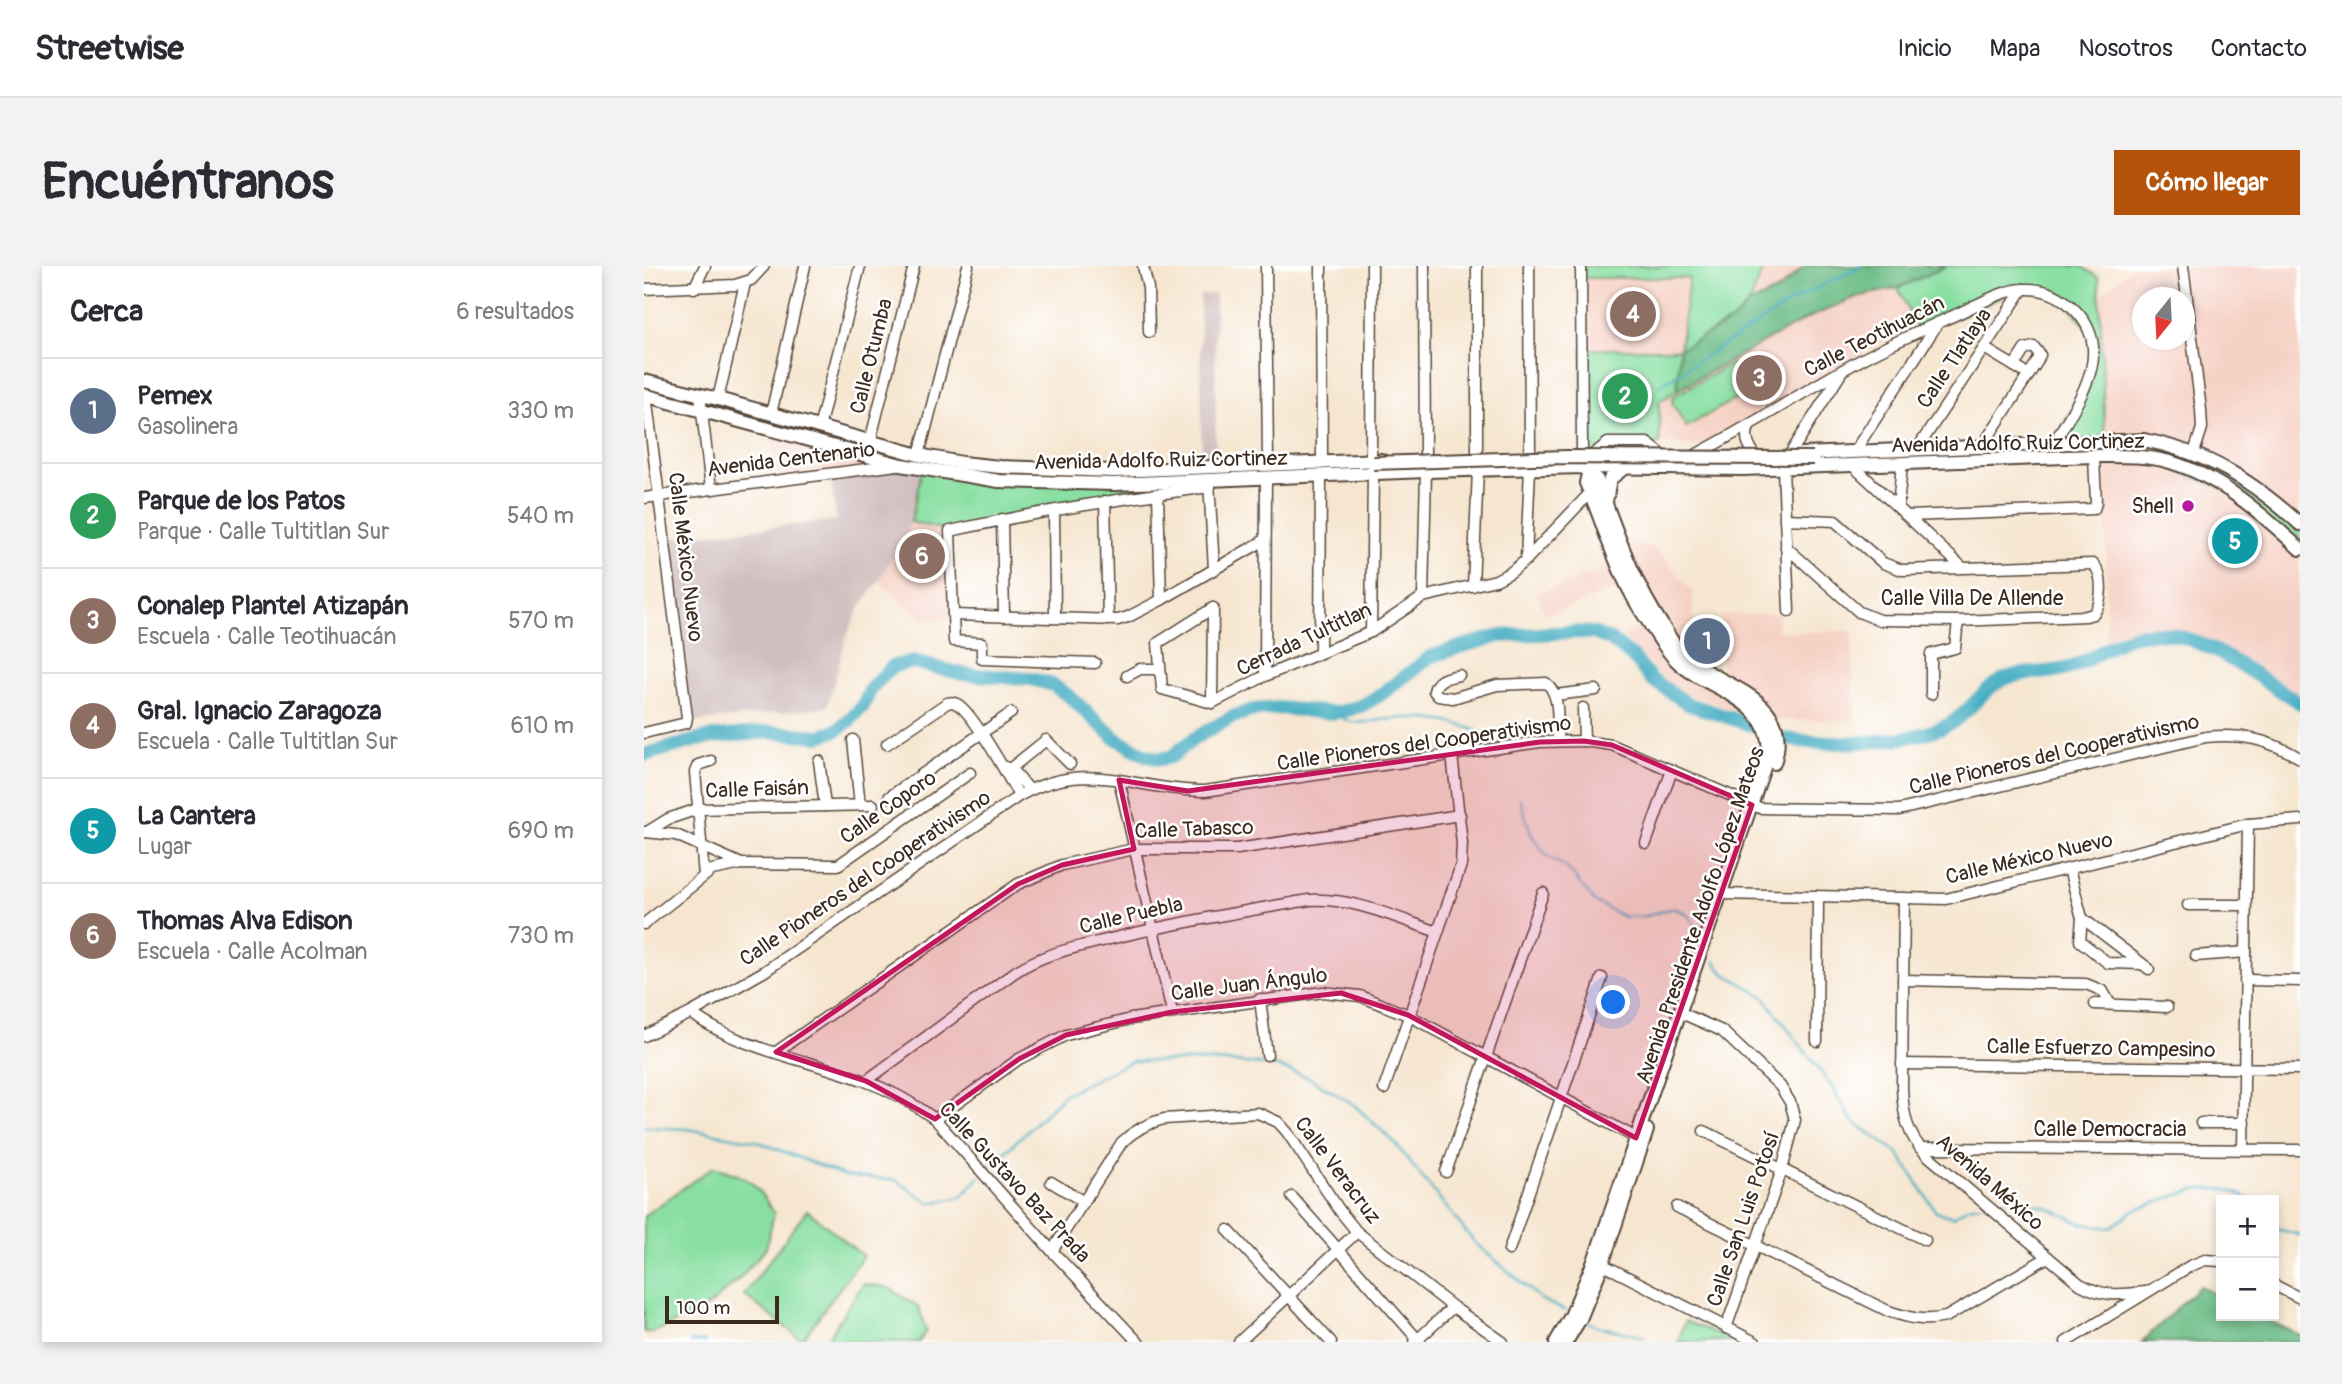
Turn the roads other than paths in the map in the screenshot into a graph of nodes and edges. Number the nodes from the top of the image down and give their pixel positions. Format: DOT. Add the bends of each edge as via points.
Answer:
graph roads {
  1 [pos="705,266"];
  2 [pos="764,266"];
  3 [pos="805,266"];
  4 [pos="860,266"];
  5 [pos="914,266"];
  6 [pos="968,266"];
  7 [pos="1143,266"];
  8 [pos="1266,266"];
  9 [pos="1321,266"];
  10 [pos="1372,266"];
  11 [pos="1424,266"];
  12 [pos="1477,266"];
  13 [pos="1529,266"];
  14 [pos="1581,266"];
  15 [pos="2183,267"];
  16 [pos="745,283"];
  17 [pos="694,288"];
  18 [pos="644,289"];
  19 [pos="2023,289"];
  20 [pos="1938,323"];
  21 [pos="1149,332"];
  22 [pos="1984,348"];
  23 [pos="2014,366"];
  24 [pos="1842,371"];
  25 [pos="2029,375"];
  26 [pos="644,381"];
  27 [pos="645,395"];
  28 [pos="700,395"];
  29 [pos="718,399"];
  30 [pos="700,409"];
  31 [pos="771,414"];
  32 [pos="1749,427"];
  33 [pos="819,428"];
  34 [pos="2149,441"];
  35 [pos="870,442"];
  36 [pos="2053,445"];
  37 [pos="2174,447"];
  38 [pos="1981,448"];
  39 [pos="1917,449"];
  40 [pos="1854,452"];
  41 [pos="1588,453"];
  42 [pos="2193,453"];
  43 [pos="1530,454"];
  44 [pos="1697,454"];
  45 [pos="1714,454"];
  46 [pos="1790,454"];
  47 [pos="919,455"];
  48 [pos="1755,455"];
  49 [pos="1477,456"];
  50 [pos="2094,456"];
  51 [pos="869,457"];
  52 [pos="1451,457"];
  53 [pos="2147,458"];
  54 [pos="1835,459"];
  55 [pos="2169,462"];
  56 [pos="1268,464"];
  57 [pos="1426,464"];
  58 [pos="1902,464"];
  59 [pos="901,465"];
  60 [pos="1852,465"];
  61 [pos="990,466"];
  62 [pos="1373,466"];
  63 [pos="1626,467"];
  64 [pos="1530,468"];
  65 [pos="1783,468"];
  66 [pos="1321,469"];
  67 [pos="1478,470"];
  68 [pos="1451,471"];
  69 [pos="1588,477"];
  70 [pos="1266,478"];
  71 [pos="988,480"];
  72 [pos="1210,483"];
  73 [pos="711,489"];
  74 [pos="1158,494"];
  75 [pos="658,496"];
  76 [pos="644,498"];
  77 [pos="1105,501"];
  78 [pos="1605,502"];
  79 [pos="1898,507"];
  80 [pos="1054,511"];
  81 [pos="1908,516"];
  82 [pos="1002,519"];
  83 [pos="1785,519"];
  84 [pos="2300,524"];
  85 [pos="1265,540"];
  86 [pos="1786,547"];
  87 [pos="2300,549"];
  88 [pos="1525,560"];
  89 [pos="1962,567"];
  90 [pos="1214,569"];
  91 [pos="1474,586"];
  92 [pos="1423,597"];
  93 [pos="1161,600"];
  94 [pos="1789,611"];
  95 [pos="953,615"];
  96 [pos="1004,617"];
  97 [pos="1055,617"];
  98 [pos="1108,620"];
  99 [pos="1958,621"];
  100 [pos="1371,632"];
  101 [pos="1320,652"];
  102 [pos="1159,659"];
  103 [pos="1095,663"];
  104 [pos="1140,669"];
  105 [pos="1160,672"];
  106 [pos="1459,675"];
  107 [pos="1127,676"];
  108 [pos="1265,676"];
  109 [pos="1596,690"];
  110 [pos="1931,694"];
  111 [pos="1555,695"];
  112 [pos="1212,704"];
  113 [pos="1584,708"];
  114 [pos="1011,713"];
  115 [pos="644,733"];
  116 [pos="981,734"];
  117 [pos="853,740"];
  118 [pos="1558,741"];
  119 [pos="1584,741"];
  120 [pos="887,744"];
  121 [pos="1452,755"];
  122 [pos="2300,758"];
  123 [pos="711,761"];
  124 [pos="819,761"];
  125 [pos="1070,764"];
  126 [pos="1007,770"];
  127 [pos="1672,770"];
  128 [pos="970,773"];
  129 [pos="1119,780"];
  130 [pos="1030,790"];
  131 [pos="1019,796"];
  132 [pos="889,797"];
  133 [pos="860,805"];
  134 [pos="873,805"];
  135 [pos="825,806"];
  136 [pos="1756,806"];
  137 [pos="698,809"];
  138 [pos="1460,816"];
  139 [pos="2300,820"];
  140 [pos="2248,824"];
  141 [pos="645,832"];
  142 [pos="1646,843"];
  143 [pos="702,847"];
  144 [pos="1134,849"];
  145 [pos="742,864"];
  146 [pos="2068,869"];
  147 [pos="704,876"];
  148 [pos="1543,893"];
  149 [pos="1725,894"];
  150 [pos="1818,897"];
  151 [pos="1904,898"];
  152 [pos="2188,905"];
  153 [pos="2246,905"];
  154 [pos="2082,918"];
  155 [pos="644,924"];
  156 [pos="1151,928"];
  157 [pos="1438,932"];
  158 [pos="2246,952"];
  159 [pos="2196,957"];
  160 [pos="1602,978"];
  161 [pos="1903,980"];
  162 [pos="2245,980"];
  163 [pos="2300,981"];
  164 [pos="1259,999"];
  165 [pos="2095,1004"];
  166 [pos="2110,1004"];
  167 [pos="2167,1007"];
  168 [pos="1171,1012"];
  169 [pos="691,1013"];
  170 [pos="1683,1013"];
  171 [pos="1408,1015"];
  172 [pos="644,1035"];
  173 [pos="1817,1041"];
  174 [pos="776,1052"];
  175 [pos="1267,1055"];
  176 [pos="1485,1057"];
  177 [pos="1902,1064"];
  178 [pos="2244,1069"];
  179 [pos="2300,1069"];
  180 [pos="866,1081"];
  181 [pos="1384,1089"];
  182 [pos="1561,1097"];
  183 [pos="935,1119"];
  184 [pos="2201,1123"];
  185 [pos="2244,1123"];
  186 [pos="1704,1131"];
  187 [pos="1640,1140"];
  188 [pos="2243,1148"];
  189 [pos="1920,1149"];
  190 [pos="2300,1150"];
  191 [pos="1782,1170"];
  192 [pos="1446,1172"];
  193 [pos="1051,1182"];
  194 [pos="1292,1197"];
  195 [pos="1084,1202"];
  196 [pos="1678,1207"];
  197 [pos="1228,1230"];
  198 [pos="1357,1233"];
  199 [pos="1925,1240"];
  200 [pos="1757,1245"];
  201 [pos="1339,1250"];
  202 [pos="1509,1250"];
  203 [pos="1052,1251"];
  204 [pos="2048,1257"];
  205 [pos="2216,1261"];
  206 [pos="1598,1263"];
  207 [pos="2279,1288"];
  208 [pos="2145,1292"];
  209 [pos="1289,1295"];
  210 [pos="2300,1298"];
  211 [pos="1453,1307"];
  212 [pos="1726,1328"];
  213 [pos="1417,1341"];
  214 [pos="1752,1341"];
  215 [pos="1138,1342"];
  216 [pos="1239,1342"];
  217 [pos="1331,1342"];
  218 [pos="1503,1342"];
  219 [pos="1556,1342"];
  220 [pos="1566,1342"];
  221 [pos="2066,1342"];
  1 -- 17 [label="street"];
  2 -- 16 [label="street"];
  3 -- 31 [label="street"];
  4 -- 33 [label="street"];
  5 -- 35 [label="street, Calle Otumba"];
  6 -- 47 [label="street"];
  7 -- 21 [label="street"];
  8 -- 56 [label="street"];
  9 -- 66 [label="street"];
  10 -- 62 [label="street"];
  11 -- 57 [label="street"];
  12 -- 49 [label="street"];
  13 -- 43 [label="street"];
  14 -- 41 [label="street"];
  15 -- 42 [label="street" via="2202,428"];
  16 -- 17 [label="street"];
  16 -- 29 [label="street"];
  17 -- 18 [label="street"];
  19 -- 20 [label="street, Calle Teotihuacán" via="2003,293"];
  19 -- 22 [label="street, Calle Tlatlaya"];
  19 -- 36 [label="street, Calle Teotihuacán" via="2045,290 2063,299 2090,331 2095,350 2092,370"];
  20 -- 24 [label="street, Calle Teotihuacán"];
  20 -- 40 [label="street"];
  22 -- 23 [label="street"];
  22 -- 39 [label="street, Calle Tlatlaya"];
  23 -- 25 [label="street"];
  23 -- 25 [label="street" via="2025,349 2034,347 2040,355"];
  24 -- 32 [label="street, Calle Teotihuacán"];
  24 -- 46 [label="street"];
  25 -- 38 [label="street"];
  26 -- 28 [label="main road, Avenida Adolfo Ruiz Cortinez"];
  27 -- 30 [label="main road, Avenida Adolfo Ruiz Cortinez"];
  27 -- 75 [label="street, Calle México Nuevo"];
  28 -- 29 [label="main road, Avenida Adolfo Ruiz Cortinez"];
  28 -- 30 [label="street"];
  29 -- 31 [label="main road, Avenida Adolfo Ruiz Cortinez"];
  30 -- 51 [label="main road, Avenida Adolfo Ruiz Cortinez"];
  30 -- 73 [label="street"];
  31 -- 33 [label="main road, Avenida Adolfo Ruiz Cortinez"];
  32 -- 44 [label="street, Calle Teotihuacán"];
  32 -- 48 [label="street" via="1747,442"];
  33 -- 35 [label="main road, Avenida Adolfo Ruiz Cortinez"];
  34 -- 36 [label="main road, Avenida Adolfo Ruiz Cortinez"];
  34 -- 37 [label="main road, Avenida Adolfo Ruiz Cortinez"];
  34 -- 53 [label="main road"];
  35 -- 47 [label="main road, Avenida Adolfo Ruiz Cortinez"];
  35 -- 51 [label="street, Calle Otumba"];
  36 -- 38 [label="main road, Avenida Adolfo Ruiz Cortinez"];
  37 -- 42 [label="main road, Avenida Adolfo Ruiz Cortinez"];
  37 -- 55 [label="main road"];
  38 -- 39 [label="main road, Avenida Adolfo Ruiz Cortinez"];
  39 -- 40 [label="main road, Avenida Adolfo Ruiz Cortinez"];
  40 -- 54 [label="main road, Avenida Adolfo Ruiz Cortinez"];
  41 -- 43 [label="main road, Avenida Adolfo Ruiz Cortinez"];
  41 -- 44 [label="main road, Avenida Adolfo Ruiz Cortinez"];
  41 -- 69 [label="main road, Avenida Presidente Adolfo López Mateos"];
  42 -- 84 [label="main road, Avenida Adolfo Ruiz Cortinez" via="2247,480"];
  43 -- 49 [label="main road, Avenida Adolfo Ruiz Cortinez"];
  44 -- 45 [label="main road, Avenida Adolfo Ruiz Cortinez"];
  45 -- 48 [label="main road, Avenida Adolfo Ruiz Cortinez"];
  45 -- 69 [label="main road" via="1687,460 1605,459"];
  46 -- 48 [label="main road, Avenida Adolfo Ruiz Cortinez"];
  46 -- 54 [label="main road, Avenida Adolfo Ruiz Cortinez"];
  47 -- 61 [label="main road, Avenida Adolfo Ruiz Cortinez"];
  49 -- 52 [label="main road, Avenida Adolfo Ruiz Cortinez"];
  50 -- 53 [label="main road, Avenida Adolfo Ruiz Cortinez"];
  50 -- 58 [label="main road, Avenida Adolfo Ruiz Cortinez"];
  50 -- 81 [label="street" via="2094,509"];
  51 -- 59 [label="main road, Avenida Adolfo Ruiz Cortinez"];
  52 -- 57 [label="main road, Avenida Adolfo Ruiz Cortinez"];
  52 -- 68 [label="main road"];
  53 -- 55 [label="main road, Avenida Adolfo Ruiz Cortinez"];
  54 -- 60 [label="main road, Avenida Adolfo Ruiz Cortinez"];
  54 -- 62 [label="main road, Avenida Adolfo Ruiz Cortinez, bridge" via="1567,457"];
  54 -- 65 [label="main road, Avenida Adolfo Ruiz Cortinez"];
  55 -- 87 [label="main road, Avenida Adolfo Ruiz Cortinez" via="2230,491"];
  56 -- 61 [label="main road, Avenida Adolfo Ruiz Cortinez" via="1114,471"];
  56 -- 66 [label="main road, Avenida Adolfo Ruiz Cortinez"];
  57 -- 62 [label="main road, Avenida Adolfo Ruiz Cortinez"];
  57 -- 68 [label="main road, Avenida Adolfo Ruiz Cortinez"];
  57 -- 92 [label="street"];
  58 -- 60 [label="main road, Avenida Adolfo Ruiz Cortinez"];
  58 -- 79 [label="street"];
  59 -- 71 [label="main road, Avenida Adolfo Ruiz Cortinez"];
  59 -- 73 [label="street, Avenida Centenario"];
  60 -- 79 [label="street"];
  61 -- 71 [label="main road"];
  62 -- 66 [label="main road, Avenida Adolfo Ruiz Cortinez"];
  62 -- 100 [label="street"];
  63 -- 65 [label="main road, Avenida Adolfo Ruiz Cortinez"];
  63 -- 69 [label="main road, Avenida Adolfo Ruiz Cortinez"];
  63 -- 78 [label="main road" via="1611,479"];
  64 -- 67 [label="main road, Avenida Adolfo Ruiz Cortinez"];
  64 -- 69 [label="main road, Avenida Adolfo Ruiz Cortinez"];
  64 -- 88 [label="street"];
  65 -- 83 [label="street"];
  66 -- 70 [label="main road, Avenida Adolfo Ruiz Cortinez"];
  66 -- 101 [label="street"];
  67 -- 68 [label="main road, Avenida Adolfo Ruiz Cortinez"];
  67 -- 91 [label="street"];
  69 -- 78 [label="main road, Avenida Presidente Adolfo López Mateos" via="1597,480"];
  69 -- 88 [label="street, Cerrada Tultitlan"];
  69 -- 136 [label="main road, Avenida Presidente Adolfo López Mateos" via="1630,592 1663,644 1684,667 1743,700 1762,723 1769,753"];
  70 -- 72 [label="main road, Avenida Adolfo Ruiz Cortinez"];
  70 -- 85 [label="street"];
  71 -- 72 [label="main road, Avenida Adolfo Ruiz Cortinez"];
  72 -- 74 [label="street"];
  72 -- 90 [label="street"];
  73 -- 75 [label="street, Avenida Centenario"];
  74 -- 77 [label="street"];
  74 -- 93 [label="street"];
  75 -- 76 [label="street, Avenida Centenario"];
  75 -- 115 [label="street, Calle México Nuevo" via="686,723"];
  77 -- 80 [label="street"];
  77 -- 98 [label="street"];
  78 -- 136 [label="main road, Avenida Presidente Adolfo López Mateos" via="1640,590 1679,651 1749,693 1773,723 1777,755"];
  79 -- 81 [label="street"];
  80 -- 82 [label="street"];
  80 -- 97 [label="street"];
  81 -- 89 [label="street"];
  82 -- 95 [label="street" via="950,531"];
  82 -- 96 [label="street"];
  83 -- 86 [label="street"];
  83 -- 89 [label="street" via="1835,522 1895,569"];
  85 -- 90 [label="street"];
  85 -- 108 [label="street"];
  86 -- 94 [label="street"];
  86 -- 99 [label="street, Calle Villa De Allende" via="1870,617 1894,622"];
  88 -- 91 [label="street, Cerrada Tultitlan" via="1496,580"];
  89 -- 99 [label="street, Calle Villa De Allende" via="2087,563 2097,567 2099,603 2093,614 2086,616"];
  90 -- 93 [label="street"];
  91 -- 92 [label="street, Cerrada Tultitlan"];
  92 -- 100 [label="street, Cerrada Tultitlan"];
  93 -- 98 [label="street" via="1128,617"];
  95 -- 96 [label="street"];
  95 -- 103 [label="street" via="954,641 982,643 982,659"];
  96 -- 97 [label="street"];
  97 -- 98 [label="street"];
  99 -- 110 [label="street" via="1955,648 1931,654"];
  100 -- 101 [label="street, Cerrada Tultitlan"];
  101 -- 108 [label="street, Cerrada Tultitlan"];
  102 -- 104 [label="street"];
  102 -- 105 [label="street"];
  102 -- 112 [label="street" via="1158,643 1213,608"];
  104 -- 105 [label="street"];
  104 -- 107 [label="street"];
  105 -- 112 [label="street" via="1162,690"];
  106 -- 111 [label="street" via="1441,679 1434,691 1438,696 1453,698 1497,685 1537,682 1546,683"];
  108 -- 112 [label="street, Cerrada Tultitlan"];
  109 -- 111 [label="street"];
  111 -- 118 [label="street"];
  113 -- 119 [label="street"];
  114 -- 116 [label="street"];
  116 -- 120 [label="street" via="954,702"];
  116 -- 126 [label="street"];
  116 -- 132 [label="street"];
  117 -- 133 [label="street"];
  118 -- 119 [label="street, Calle Pioneros del Cooperativismo"];
  118 -- 121 [label="street, Calle Pioneros del Cooperativismo"];
  119 -- 127 [label="street, Calle Pioneros del Cooperativismo" via="1612,745"];
  121 -- 129 [label="street, Calle Pioneros del Cooperativismo" via="1205,791"];
  121 -- 138 [label="street"];
  122 -- 136 [label="street, Calle Pioneros del Cooperativismo" via="2254,738 2222,735 1913,808"];
  123 -- 137 [label="street" via="695,768"];
  124 -- 135 [label="street"];
  125 -- 126 [label="street" via="1046,740"];
  126 -- 130 [label="street"];
  126 -- 131 [label="street"];
  127 -- 136 [label="street, Calle Pioneros del Cooperativismo"];
  127 -- 142 [label="street"];
  128 -- 145 [label="street, Calle Coporo" via="838,865"];
  129 -- 130 [label="street, Calle Pioneros del Cooperativismo" via="1075,776"];
  129 -- 144 [label="street"];
  130 -- 131 [label="street, Calle Pioneros del Cooperativismo"];
  131 -- 169 [label="street, Calle Pioneros del Cooperativismo" via="765,971"];
  133 -- 134 [label="street, Calle Faisán"];
  133 -- 135 [label="street, Calle Faisán"];
  135 -- 137 [label="street, Calle Faisán"];
  136 -- 149 [label="main road, Avenida Presidente Adolfo López Mateos"];
  137 -- 141 [label="street, Calle Faisán"];
  137 -- 143 [label="street"];
  138 -- 144 [label="street, Calle Tabasco" via="1237,849"];
  138 -- 157 [label="street" via="1461,865"];
  139 -- 140 [label="street, Calle México Nuevo"];
  140 -- 146 [label="street, Calle México Nuevo"];
  140 -- 153 [label="street"];
  141 -- 143 [label="street, Calle Coporo" via="676,835"];
  143 -- 145 [label="street, Calle Coporo"];
  143 -- 147 [label="street"];
  144 -- 156 [label="street"];
  144 -- 174 [label="street, Calle Tabasco" via="1062,865 1018,884"];
  145 -- 147 [label="street, Calle Coporo" via="719,867"];
  146 -- 151 [label="street, Calle México Nuevo" via="1958,897"];
  146 -- 154 [label="street"];
  147 -- 155 [label="street, Calle Coporo"];
  148 -- 176 [label="street"];
  149 -- 150 [label="street, Calle México Nuevo"];
  149 -- 170 [label="main road, Avenida Presidente Adolfo López Mateos"];
  150 -- 151 [label="street, Calle México Nuevo"];
  150 -- 173 [label="street"];
  151 -- 161 [label="street, Avenida México"];
  152 -- 153 [label="street"];
  153 -- 158 [label="street"];
  154 -- 154 [label="street" via="2080,941 2108,963 2146,966"];
  156 -- 157 [label="street, Calle Puebla" via="1328,898"];
  156 -- 168 [label="street"];
  156 -- 180 [label="street, Calle Puebla" via="1032,961"];
  157 -- 171 [label="street"];
  158 -- 159 [label="street"];
  158 -- 162 [label="street"];
  160 -- 182 [label="street"];
  161 -- 166 [label="street" via="2086,984 2104,991"];
  161 -- 177 [label="street, Avenida México"];
  162 -- 163 [label="street"];
  162 -- 178 [label="street"];
  164 -- 168 [label="street, Calle Juan Ángulo"];
  164 -- 171 [label="street, Calle Juan Ángulo" via="1341,993"];
  164 -- 175 [label="street"];
  165 -- 166 [label="street"];
  166 -- 167 [label="street"];
  168 -- 183 [label="street, Calle Juan Ángulo" via="1066,1035 1019,1059"];
  169 -- 172 [label="street, Calle Pioneros del Cooperativismo"];
  169 -- 174 [label="street, Calle Gustavo Baz Prada" via="720,1032"];
  170 -- 187 [label="main road, Avenida Presidente Adolfo López Mateos"];
  170 -- 191 [label="street, Calle San Luis Potosí" via="1722,1031 1786,1094 1795,1120"];
  171 -- 176 [label="street, Calle Juan Ángulo"];
  171 -- 181 [label="street"];
  174 -- 180 [label="street, Calle Gustavo Baz Prada"];
  176 -- 182 [label="street, Calle Juan Ángulo"];
  176 -- 192 [label="street"];
  177 -- 178 [label="street, Calle Esfuerzo Campesino"];
  177 -- 189 [label="street, Avenida México" via="1905,1116"];
  178 -- 179 [label="street, Calle Esfuerzo Campesino"];
  178 -- 185 [label="street"];
  180 -- 183 [label="street, Calle Gustavo Baz Prada"];
  182 -- 187 [label="street, Calle Juan Ángulo"];
  182 -- 202 [label="street"];
  183 -- 203 [label="street, Calle Gustavo Baz Prada"];
  184 -- 185 [label="street"];
  185 -- 188 [label="street"];
  186 -- 191 [label="street"];
  187 -- 206 [label="main road, Avenida Presidente Adolfo López Mateos"];
  188 -- 189 [label="street, Calle Democracia"];
  188 -- 190 [label="street, Calle Democracia"];
  189 -- 204 [label="street, Avenida México"];
  191 -- 199 [label="street"];
  191 -- 200 [label="street, Calle San Luis Potosí"];
  193 -- 195 [label="street"];
  194 -- 201 [label="street"];
  195 -- 198 [label="street, Calle Veracruz" via="1122,1142 1141,1127 1164,1119 1258,1113 1287,1132"];
  195 -- 203 [label="street, Calle Veracruz"];
  196 -- 200 [label="street"];
  197 -- 209 [label="street"];
  198 -- 201 [label="street"];
  198 -- 211 [label="street, Calle Veracruz"];
  200 -- 204 [label="street" via="1888,1311 1922,1321 1947,1317"];
  200 -- 212 [label="street, Calle San Luis Potosí"];
  201 -- 209 [label="street"];
  201 -- 213 [label="street"];
  203 -- 215 [label="street, Calle Gustavo Baz Prada"];
  204 -- 208 [label="street, Avenida México" via="2095,1292"];
  205 -- 208 [label="street" via="2190,1266"];
  206 -- 212 [label="street"];
  206 -- 219 [label="main road, Avenida Presidente Adolfo López Mateos"];
  206 -- 220 [label="main road, Avenida Presidente Adolfo López Mateos" via="1580,1319"];
  207 -- 210 [label="street"];
  208 -- 221 [label="street"];
  209 -- 216 [label="street"];
  209 -- 217 [label="street"];
  211 -- 213 [label="street"];
  211 -- 218 [label="street, Calle Veracruz"];
  212 -- 214 [label="street"];
}
